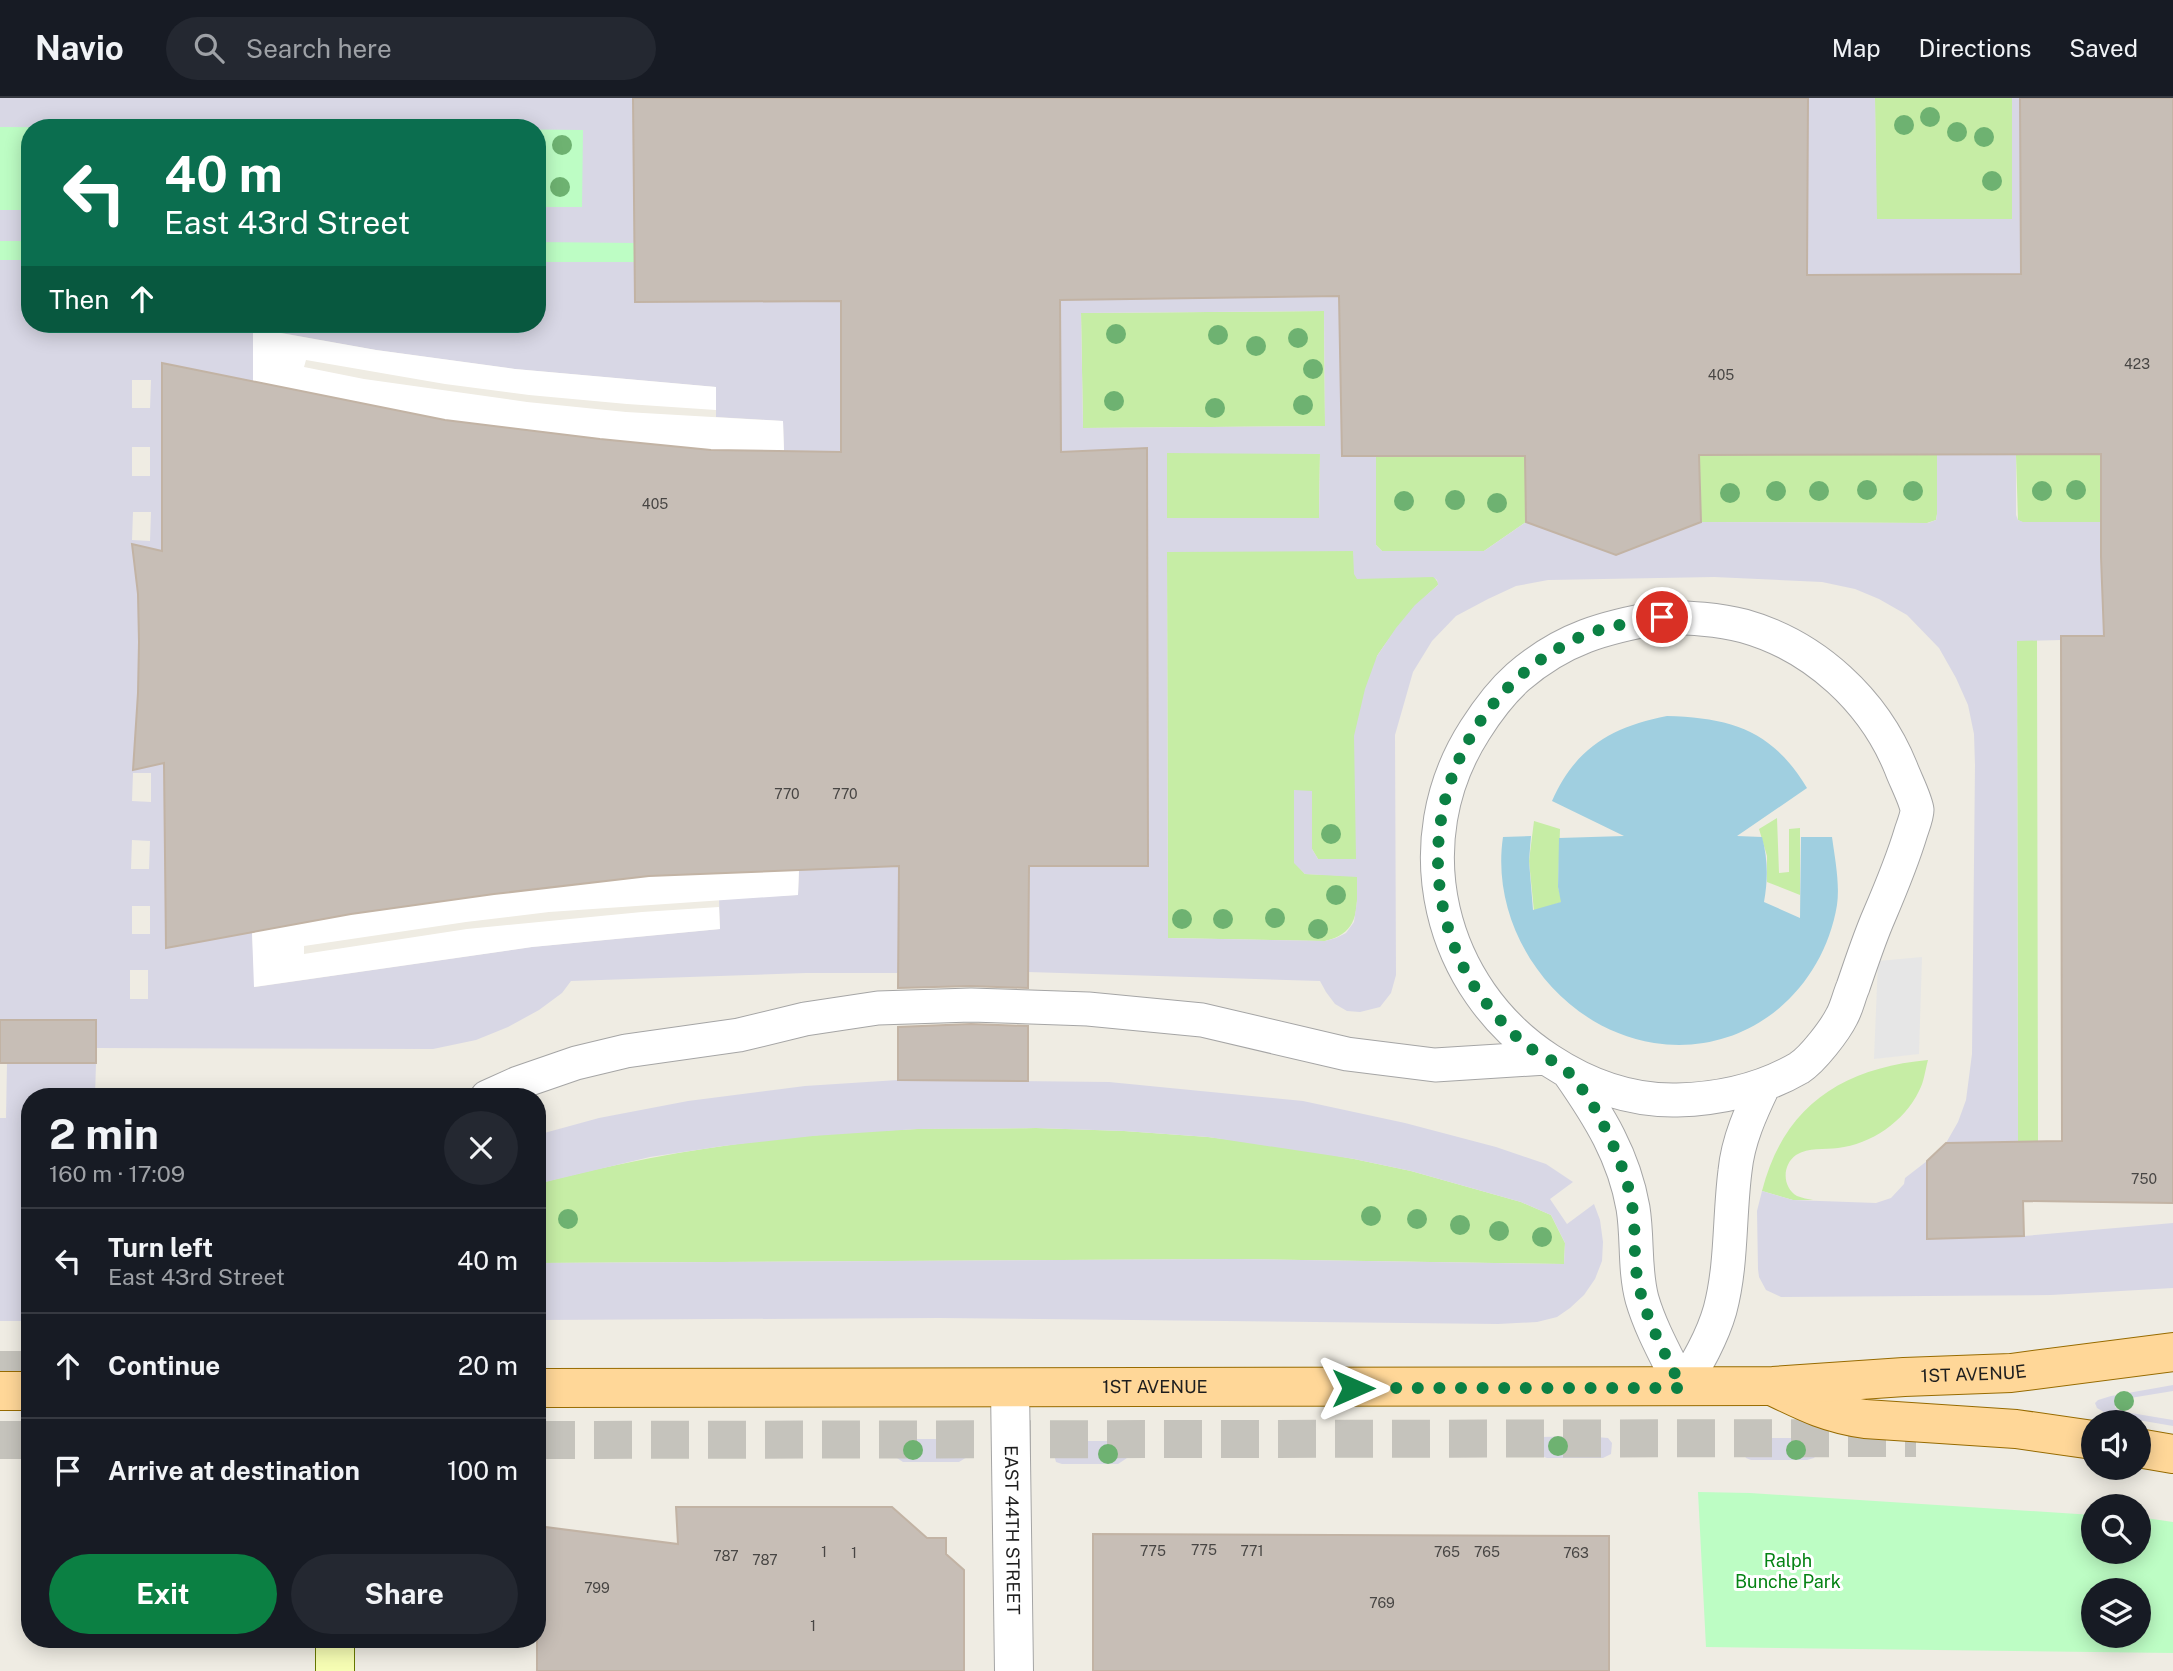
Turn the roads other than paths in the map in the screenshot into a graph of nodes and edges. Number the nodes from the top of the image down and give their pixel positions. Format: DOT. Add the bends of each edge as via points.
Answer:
graph roads {
  1 [pos="1557,1066"];
  2 [pos="1764,1085"];
  3 [pos="507,1088"];
  4 [pos="2173,1352"];
  5 [pos="1773,1386"];
  6 [pos="546,1388"];
  7 [pos="1010,1388"];
  8 [pos="1682,1388"];
  9 [pos="0,1391"];
  10 [pos="21,1391"];
  11 [pos="2081,1438"];
  12 [pos="2151,1450"];
  13 [pos="2173,1454"];
  14 [pos="335,1648"];
  15 [pos="335,1671"];
  16 [pos="1014,1671"];
  1 -- 2 [label="lane" via="1602,1088 1671,1100 1722,1096"];
  1 -- 2 [label="lane" via="1525,1044 1487,1005 1466,972 1446,924 1437,866 1438,836 1451,779 1489,707 1544,658 1581,637 1616,625 1662,617 1703,618 1784,641 1845,684 1870,711 1894,750 1917,811 1900,869 1842,1016 1803,1066"];
  1 -- 3 [label="lane" via="1434,1065 1347,1054 1202,1020 1088,1009 971,1005 891,1007 626,1051"];
  1 -- 8 [label="lane" via="1598,1114 1619,1158 1633,1208 1643,1301"];
  2 -- 8 [label="lane" via="1746,1123 1735,1169 1728,1271 1720,1312"];
  4 -- 5 [label="main road, 1ST AVENUE" via="2011,1373"];
  5 -- 8 [label="main road, 1ST AVENUE"];
  5 -- 11 [label="main road, 1ST AVENUE" via="1843,1416"];
  6 -- 7 [label="main road, 1ST AVENUE"];
  7 -- 8 [label="main road, 1ST AVENUE"];
  7 -- 16 [label="street, EAST 44TH STREET"];
  9 -- 10 [label="main road"];
  12 -- 13 [label="main road"];
  14 -- 15 [label="main road"];
}
